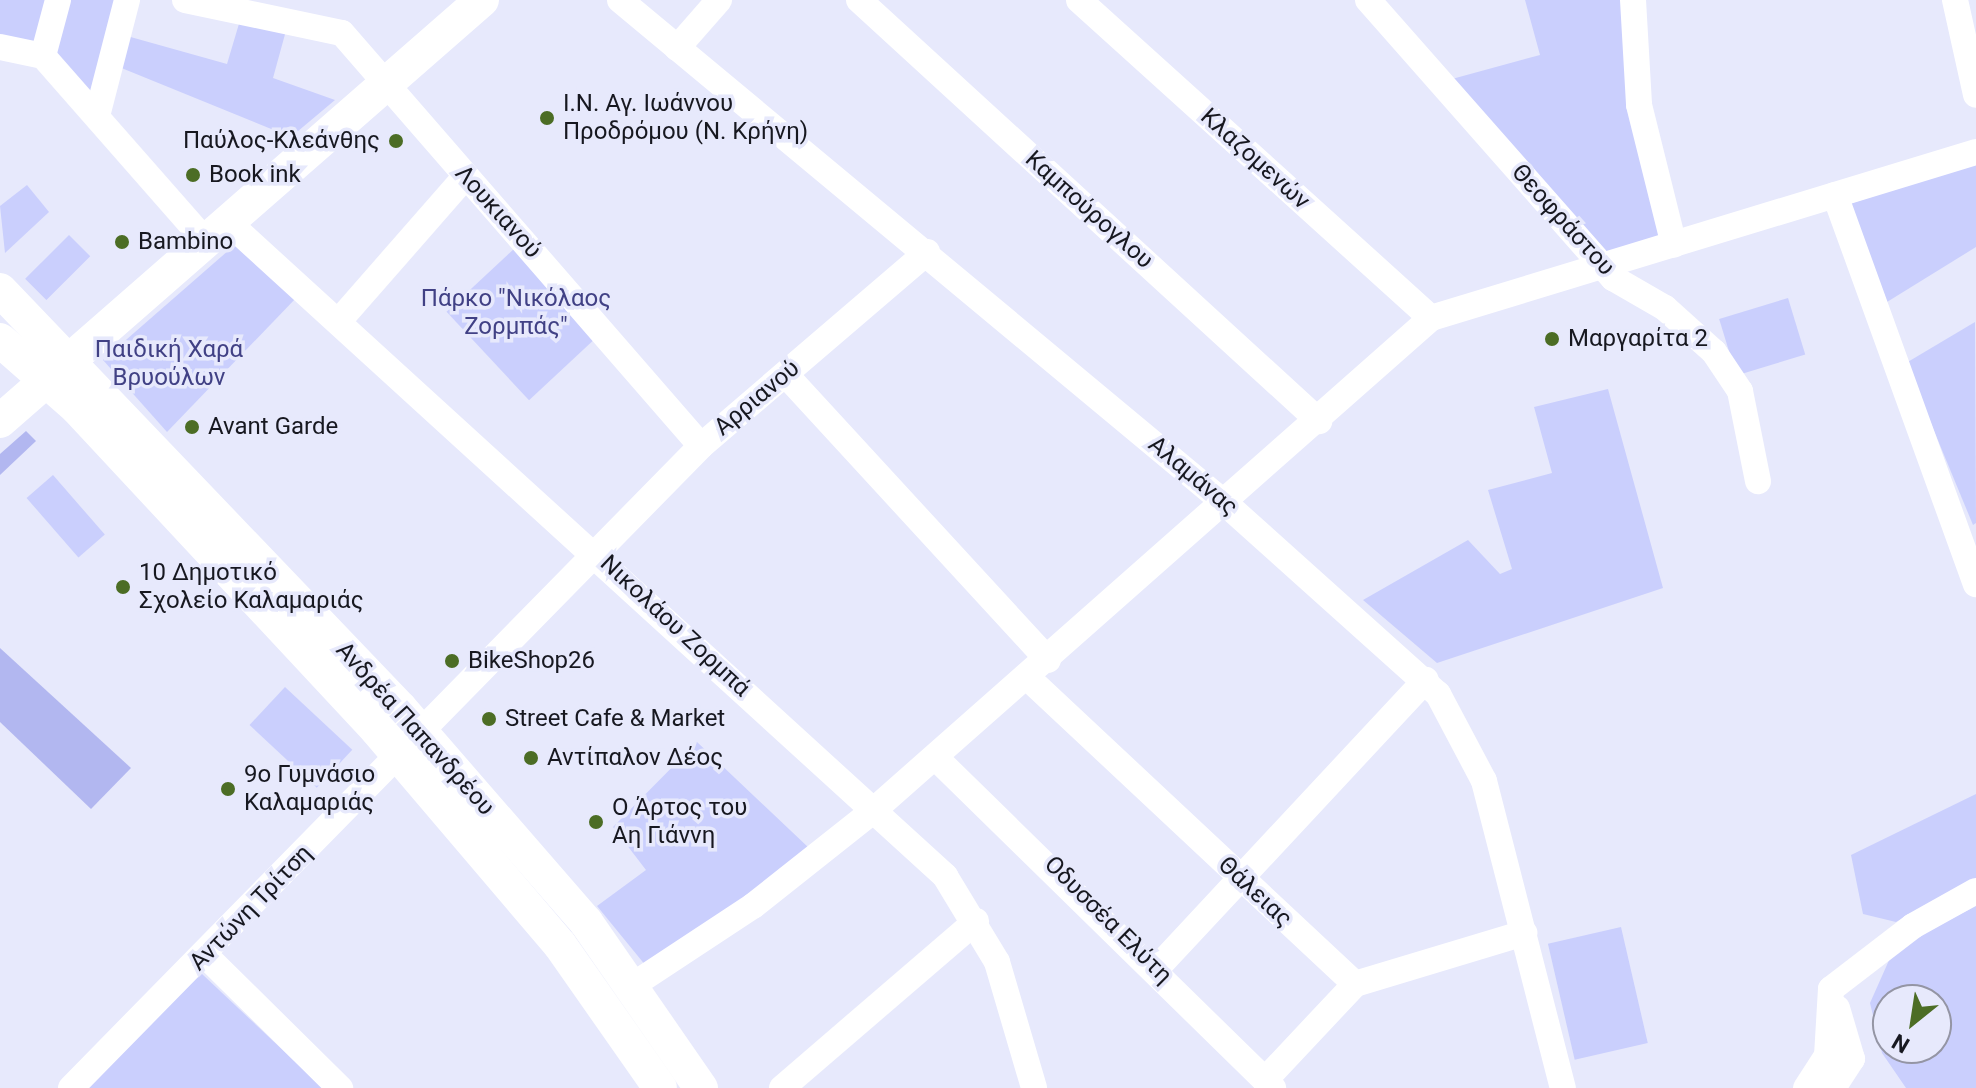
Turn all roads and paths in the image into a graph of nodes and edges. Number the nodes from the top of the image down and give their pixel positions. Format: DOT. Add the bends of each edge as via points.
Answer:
graph roads {
  1 [pos="58,0"];
  2 [pos="127,0"];
  3 [pos="185,0"];
  4 [pos="482,0"];
  5 [pos="620,0"];
  6 [pos="719,0"];
  7 [pos="859,0"];
  8 [pos="1079,0"];
  9 [pos="1368,0"];
  10 [pos="1633,0"];
  11 [pos="1955,0"];
  12 [pos="0,47"];
  13 [pos="677,48"];
  14 [pos="43,56"];
  15 [pos="388,89"];
  16 [pos="1976,95"];
  17 [pos="97,116"];
  18 [pos="1976,152"];
  19 [pos="466,176"];
  20 [pos="1835,195"];
  21 [pos="219,233"];
  22 [pos="1674,245"];
  23 [pos="927,252"];
  24 [pos="1601,264"];
  25 [pos="0,290"];
  26 [pos="1431,318"];
  27 [pos="338,322"];
  28 [pos="0,340"];
  29 [pos="57,371"];
  30 [pos="786,375"];
  31 [pos="0,421"];
  32 [pos="1319,421"];
  33 [pos="701,446"];
  34 [pos="1758,481"];
  35 [pos="1226,504"];
  36 [pos="595,552"];
  37 [pos="1976,584"];
  38 [pos="1048,660"];
  39 [pos="1028,678"];
  40 [pos="1426,680"];
  41 [pos="410,745"];
  42 [pos="936,758"];
  43 [pos="874,810"];
  44 [pos="1238,876"];
  45 [pos="1976,891"];
  46 [pos="976,921"];
  47 [pos="1524,933"];
  48 [pos="205,955"];
  49 [pos="1157,968"];
  50 [pos="1355,984"];
  51 [pos="633,985"];
  52 [pos="1831,989"];
  53 [pos="1269,1084"];
  54 [pos="71,1088"];
  55 [pos="340,1088"];
  56 [pos="660,1088"];
  57 [pos="701,1088"];
  58 [pos="782,1088"];
  59 [pos="1034,1088"];
  60 [pos="1563,1088"];
  61 [pos="1806,1088"];
  62 [pos="1833,1088"];
  1 -- 14 [label="street"];
  2 -- 17 [label="street"];
  3 -- 15 [label="street, Λουκιανού" via="342,33"];
  4 -- 15 [label="main road"];
  5 -- 13 [label="street, Αλαμάνας"];
  6 -- 13 [label="street"];
  7 -- 32 [label="street, Καμπούρογλου"];
  8 -- 26 [label="street, Κλαζομενών"];
  9 -- 24 [label="street, Θεοφράστου"];
  10 -- 22 [label="street" via="1639,105"];
  11 -- 16 [label="street"];
  12 -- 14 [label="street"];
  13 -- 23 [label="street, Αλαμάνας"];
  14 -- 17 [label="street, Νικολάου Ζορμπά"];
  15 -- 19 [label="street, Λουκιανού"];
  15 -- 21 [label="main road"];
  17 -- 21 [label="street, Νικολάου Ζορμπά"];
  18 -- 20 [label="street"];
  19 -- 27 [label="street"];
  19 -- 33 [label="street, Λουκιανού"];
  20 -- 22 [label="street"];
  20 -- 37 [label="street"];
  21 -- 27 [label="street, Νικολάου Ζορμπά"];
  21 -- 29 [label="main road"];
  22 -- 24 [label="street"];
  23 -- 30 [label="street, Αρριανού"];
  23 -- 35 [label="street, Αλαμάνας"];
  24 -- 26 [label="street"];
  24 -- 34 [label="street, Θεοφράστου" via="1682,321 1728,369 1747,412"];
  25 -- 29 [label="main road, Ανδρέα Παπανδρέου"];
  26 -- 32 [label="street"];
  27 -- 36 [label="street, Νικολάου Ζορμπά"];
  28 -- 29 [label="main road, Ανδρέα Παπανδρέου"];
  29 -- 31 [label="main road"];
  29 -- 41 [label="main road, Ανδρέα Παπανδρέου"];
  30 -- 33 [label="street, Αρριανού"];
  30 -- 38 [label="street"];
  32 -- 35 [label="street"];
  33 -- 36 [label="street, Αρριανού"];
  35 -- 38 [label="street"];
  35 -- 40 [label="street, Αλαμάνας"];
  36 -- 41 [label="street, Αντώνη Τρίτση"];
  36 -- 43 [label="street, Νικολάου Ζορμπά"];
  38 -- 39 [label="street"];
  39 -- 42 [label="street"];
  39 -- 44 [label="street, Θάλειας"];
  40 -- 44 [label="street"];
  40 -- 47 [label="street, Αλαμάνας" via="1477,762"];
  41 -- 48 [label="street, Αντώνη Τρίτση"];
  41 -- 51 [label="main road, Ανδρέα Παπανδρέου"];
  41 -- 56 [label="main road, Ανδρέα Παπανδρέου" via="576,965"];
  42 -- 43 [label="street"];
  42 -- 49 [label="street, Οδυσσέα Ελύτη"];
  43 -- 46 [label="street, Νικολάου Ζορμπά" via="945,876"];
  43 -- 51 [label="street" via="753,906"];
  44 -- 49 [label="street"];
  44 -- 50 [label="street, Θάλειας"];
  45 -- 52 [label="street" via="1913,926"];
  46 -- 58 [label="street"];
  46 -- 59 [label="street, Νικολάου Ζορμπά" via="1004,980"];
  47 -- 50 [label="street"];
  47 -- 60 [label="street, Αλαμάνας"];
  48 -- 54 [label="street, Αντώνη Τρίτση"];
  48 -- 55 [label="street"];
  49 -- 53 [label="street, Οδυσσέα Ελύτη"];
  50 -- 53 [label="street"];
  51 -- 57 [label="main road, Ανδρέα Παπανδρέου"];
  52 -- 61 [label="street" via="1827,1056"];
  52 -- 62 [label="street" via="1852,1059"];
}
